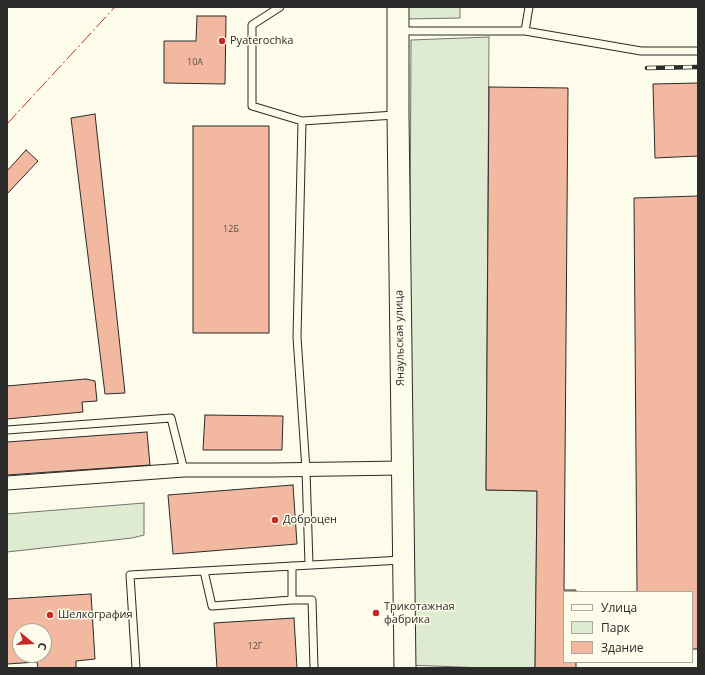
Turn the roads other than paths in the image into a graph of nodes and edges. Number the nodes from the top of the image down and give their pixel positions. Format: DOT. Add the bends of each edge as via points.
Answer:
graph roads {
  1 [pos="280,7"];
  2 [pos="398,7"];
  3 [pos="529,7"];
  4 [pos="398,30"];
  5 [pos="525,31"];
  6 [pos="698,51"];
  7 [pos="398,115"];
  8 [pos="302,121"];
  9 [pos="7,430"];
  10 [pos="402,468"];
  11 [pos="184,470"];
  12 [pos="306,470"];
  13 [pos="7,483"];
  14 [pos="403,560"];
  15 [pos="309,565"];
  16 [pos="292,566"];
  17 [pos="204,571"];
  18 [pos="292,600"];
  19 [pos="136,668"];
  20 [pos="314,668"];
  21 [pos="404,668"];
  1 -- 8 [label="lane" via="252,25 252,106"];
  2 -- 4 [label="main road, Янаульская улица"];
  3 -- 5 [label="lane"];
  4 -- 5 [label="lane"];
  4 -- 7 [label="main road, Янаульская улица"];
  5 -- 6 [label="lane" via="641,51"];
  7 -- 8 [label="lane"];
  7 -- 10 [label="main road, Янаульская улица"];
  8 -- 12 [label="lane" via="297,337"];
  9 -- 11 [label="lane" via="172,418"];
  10 -- 12 [label="street"];
  10 -- 14 [label="main road, Янаульская улица"];
  11 -- 12 [label="street"];
  11 -- 13 [label="street"];
  12 -- 15 [label="lane"];
  14 -- 15 [label="lane"];
  14 -- 21 [label="main road, Янаульская улица"];
  15 -- 16 [label="lane"];
  16 -- 17 [label="lane"];
  16 -- 18 [label="lane"];
  17 -- 18 [label="lane" via="212,606"];
  17 -- 19 [label="lane" via="130,575"];
  18 -- 20 [label="lane" via="312,600"];
}
